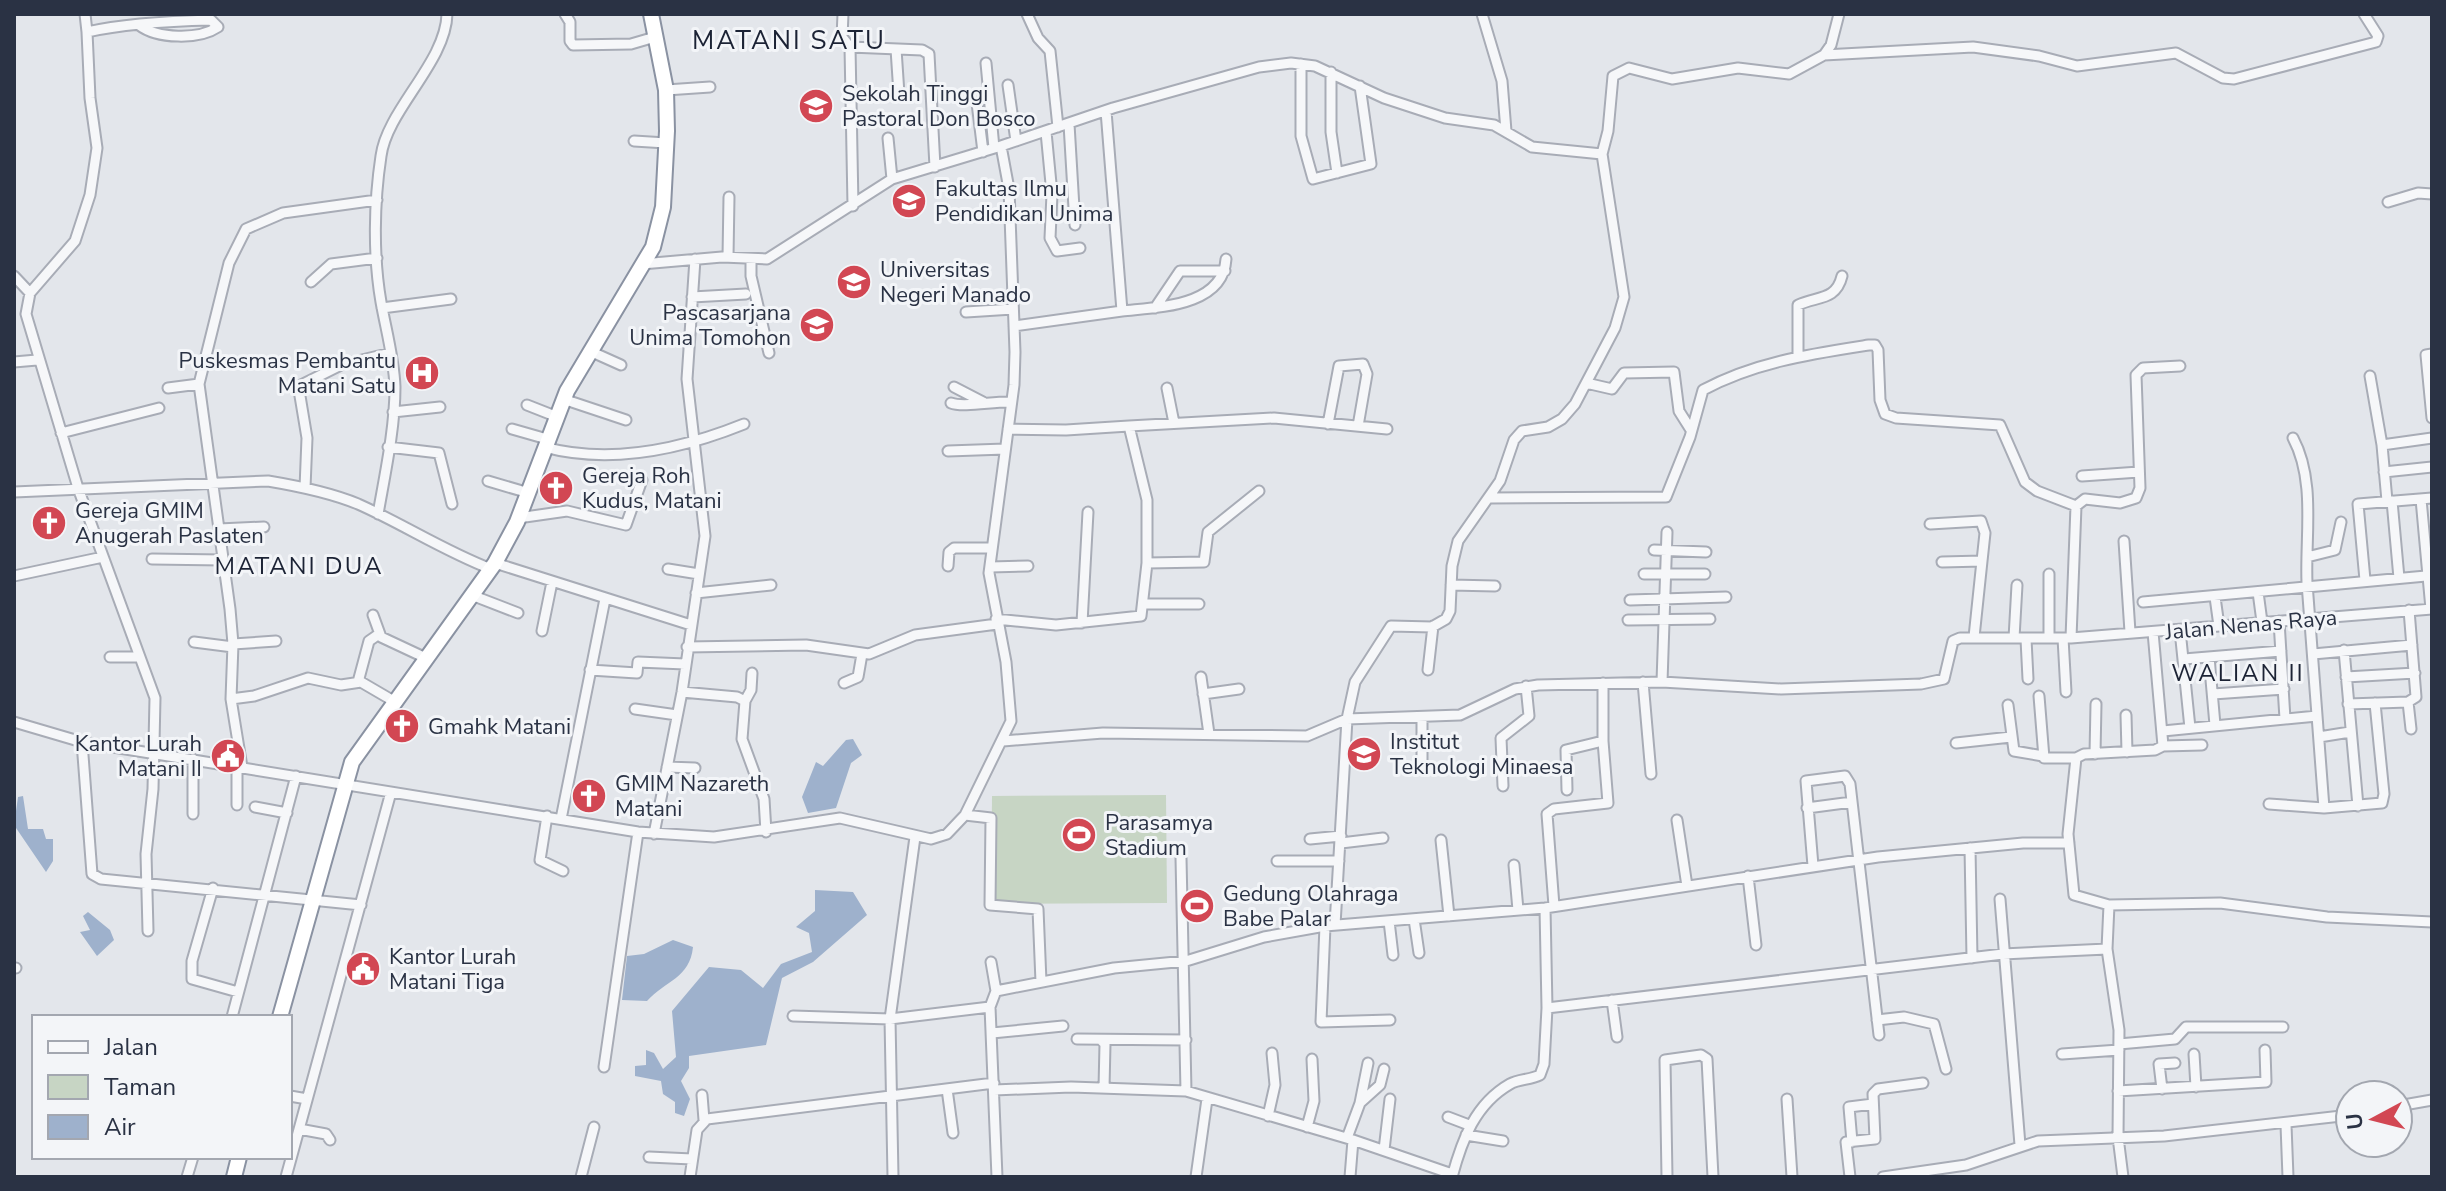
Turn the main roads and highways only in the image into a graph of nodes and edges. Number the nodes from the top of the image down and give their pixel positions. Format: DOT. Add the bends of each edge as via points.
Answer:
graph roads {
  1 [pos="651,14"];
  2 [pos="281,1015"];
  1 -- 2 [label="highway" via="666,90 663,207 653,247 563,399 529,493 493,566 352,762"];
}
